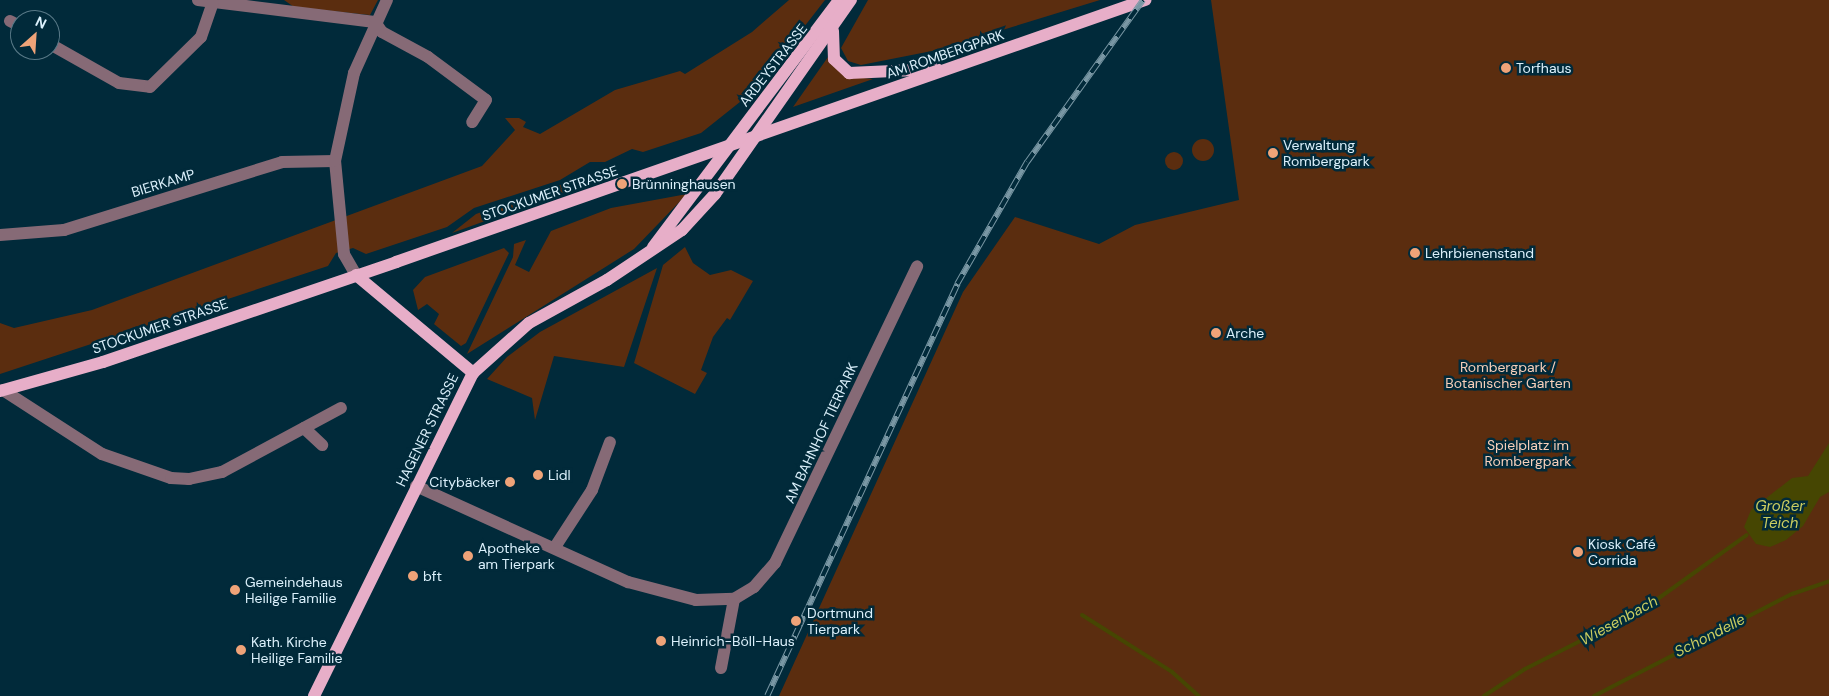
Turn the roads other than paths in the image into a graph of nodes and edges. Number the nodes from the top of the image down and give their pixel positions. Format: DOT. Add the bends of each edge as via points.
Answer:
graph roads {
  1 [pos="198,0"];
  2 [pos="387,0"];
  3 [pos="839,0"];
  4 [pos="851,0"];
  5 [pos="1146,0"];
  6 [pos="214,2"];
  7 [pos="375,22"];
  8 [pos="833,28"];
  9 [pos="60,50"];
  10 [pos="952,68"];
  11 [pos="472,122"];
  12 [pos="754,138"];
  13 [pos="728,147"];
  14 [pos="335,161"];
  15 [pos="0,235"];
  16 [pos="651,252"];
  17 [pos="917,266"];
  18 [pos="356,275"];
  19 [pos="473,373"];
  20 [pos="2,391"];
  21 [pos="341,408"];
  22 [pos="304,428"];
  23 [pos="610,442"];
  24 [pos="322,445"];
  25 [pos="416,486"];
  26 [pos="555,547"];
  27 [pos="734,599"];
  28 [pos="721,668"];
  29 [pos="314,696"];
  1 -- 6 [label="street"];
  2 -- 7 [label="street"];
  3 -- 13 [label="main road, ARDEYSTRASSE"];
  4 -- 8 [label="main road, ARDEYSTRASSE"];
  5 -- 10 [label="main road, AM ROMBERGPARK"];
  6 -- 7 [label="street"];
  6 -- 9 [label="street" via="201,37 150,88 120,83"];
  7 -- 11 [label="street" via="382,32 428,57 486,100"];
  7 -- 14 [label="street" via="345,103"];
  8 -- 10 [label="main road" via="832,53 849,73"];
  8 -- 12 [label="main road, ARDEYSTRASSE"];
  10 -- 12 [label="main road, AM ROMBERGPARK"];
  12 -- 13 [label="main road, STOCKUMER STRASSE"];
  12 -- 16 [label="main road, HAGENER STRASSE" via="682,230"];
  13 -- 16 [label="main road, HAGENER STRASSE"];
  13 -- 18 [label="main road, STOCKUMER STRASSE"];
  14 -- 15 [label="street, BIERKAMP" via="282,162 64,230"];
  14 -- 18 [label="street" via="344,254"];
  16 -- 19 [label="main road, HAGENER STRASSE" via="529,323"];
  17 -- 27 [label="street, AM BAHNHOF TIERPARK" via="775,563 754,587"];
  18 -- 19 [label="main road"];
  18 -- 20 [label="main road, STOCKUMER STRASSE" via="103,362"];
  19 -- 25 [label="main road, HAGENER STRASSE"];
  20 -- 22 [label="street" via="87,447 171,478 207,478"];
  21 -- 22 [label="street"];
  22 -- 24 [label="street"];
  23 -- 26 [label="street" via="592,490"];
  25 -- 26 [label="street"];
  25 -- 29 [label="main road, HAGENER STRASSE"];
  26 -- 27 [label="street" via="589,566 660,592 696,600"];
  27 -- 28 [label="street"];
}
